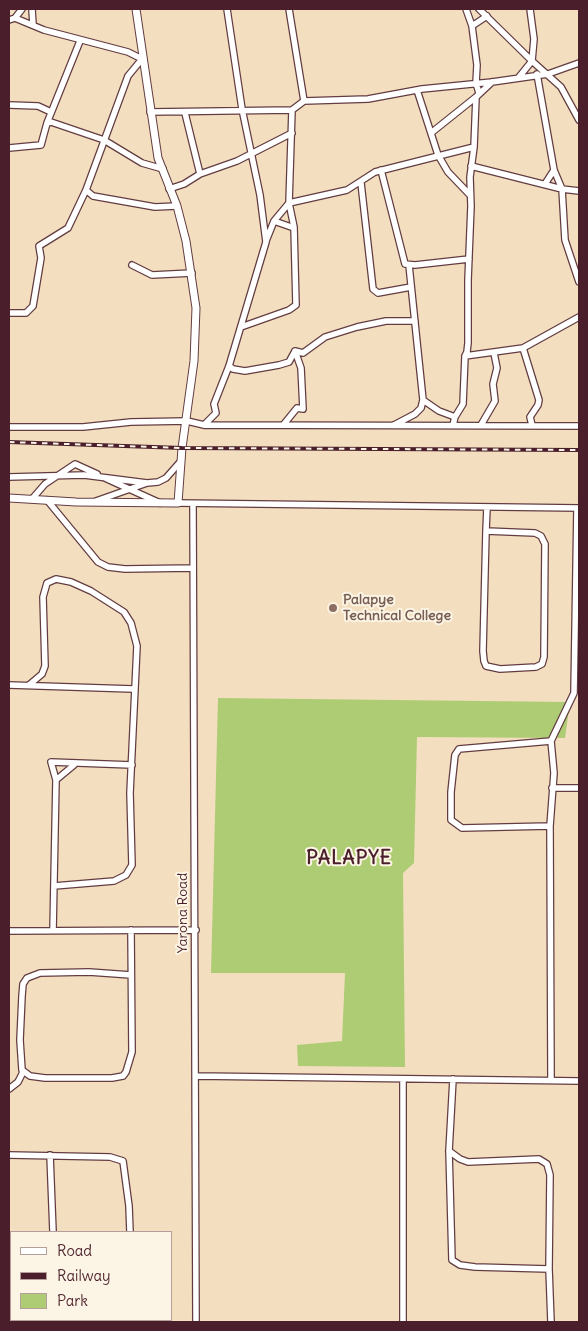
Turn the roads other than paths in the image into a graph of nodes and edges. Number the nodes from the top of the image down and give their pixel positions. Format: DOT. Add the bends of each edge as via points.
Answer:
graph roads {
  1 [pos="21,9"];
  2 [pos="32,9"];
  3 [pos="136,9"];
  4 [pos="227,9"];
  5 [pos="288,9"];
  6 [pos="466,9"];
  7 [pos="480,9"];
  8 [pos="530,9"];
  9 [pos="488,16"];
  10 [pos="12,19"];
  11 [pos="33,25"];
  12 [pos="472,26"];
  13 [pos="80,41"];
  14 [pos="142,58"];
  15 [pos="532,62"];
  16 [pos="579,63"];
  17 [pos="537,74"];
  18 [pos="548,74"];
  19 [pos="518,78"];
  20 [pos="492,82"];
  21 [pos="476,83"];
  22 [pos="417,90"];
  23 [pos="478,95"];
  24 [pos="304,102"];
  25 [pos="9,105"];
  26 [pos="242,109"];
  27 [pos="292,110"];
  28 [pos="51,112"];
  29 [pos="150,112"];
  30 [pos="185,113"];
  31 [pos="579,120"];
  32 [pos="47,123"];
  33 [pos="292,133"];
  34 [pos="431,133"];
  35 [pos="104,140"];
  36 [pos="474,147"];
  37 [pos="9,148"];
  38 [pos="251,154"];
  39 [pos="438,154"];
  40 [pos="471,166"];
  41 [pos="163,169"];
  42 [pos="381,170"];
  43 [pos="554,170"];
  44 [pos="200,174"];
  45 [pos="360,183"];
  46 [pos="545,184"];
  47 [pos="170,189"];
  48 [pos="562,189"];
  49 [pos="86,190"];
  50 [pos="579,191"];
  51 [pos="470,195"];
  52 [pos="289,203"];
  53 [pos="177,206"];
  54 [pos="274,222"];
  55 [pos="294,228"];
  56 [pos="266,242"];
  57 [pos="469,259"];
  58 [pos="132,265"];
  59 [pos="409,265"];
  60 [pos="192,273"];
  61 [pos="579,282"];
  62 [pos="411,287"];
  63 [pos="9,313"];
  64 [pos="579,317"];
  65 [pos="415,321"];
  66 [pos="241,327"];
  67 [pos="523,348"];
  68 [pos="295,351"];
  69 [pos="494,353"];
  70 [pos="465,356"];
  71 [pos="229,366"];
  72 [pos="423,400"];
  73 [pos="455,416"];
  74 [pos="187,421"];
  75 [pos="284,424"];
  76 [pos="204,425"];
  77 [pos="394,425"];
  78 [pos="453,425"];
  79 [pos="481,425"];
  80 [pos="532,425"];
  81 [pos="579,426"];
  82 [pos="9,427"];
  83 [pos="181,461"];
  84 [pos="58,476"];
  85 [pos="102,476"];
  86 [pos="9,477"];
  87 [pos="147,483"];
  88 [pos="131,490"];
  89 [pos="9,498"];
  90 [pos="32,500"];
  91 [pos="47,500"];
  92 [pos="92,503"];
  93 [pos="160,503"];
  94 [pos="178,503"];
  95 [pos="193,504"];
  96 [pos="487,507"];
  97 [pos="578,508"];
  98 [pos="486,531"];
  99 [pos="194,568"];
  100 [pos="9,685"];
  101 [pos="28,685"];
  102 [pos="133,689"];
  103 [pos="551,742"];
  104 [pos="74,765"];
  105 [pos="132,765"];
  106 [pos="56,780"];
  107 [pos="552,788"];
  108 [pos="579,788"];
  109 [pos="550,826"];
  110 [pos="54,886"];
  111 [pos="131,930"];
  112 [pos="196,930"];
  113 [pos="9,931"];
  114 [pos="53,931"];
  115 [pos="131,975"];
  116 [pos="23,1072"];
  117 [pos="196,1076"];
  118 [pos="403,1079"];
  119 [pos="453,1079"];
  120 [pos="551,1080"];
  121 [pos="579,1081"];
  122 [pos="9,1089"];
  123 [pos="450,1151"];
  124 [pos="9,1155"];
  125 [pos="50,1155"];
  126 [pos="53,1231"];
  127 [pos="130,1231"];
  128 [pos="549,1269"];
  129 [pos="50,1321"];
  130 [pos="9,1322"];
  131 [pos="128,1322"];
  132 [pos="156,1322"];
  133 [pos="196,1322"];
  134 [pos="403,1322"];
  135 [pos="551,1322"];
  1 -- 10 [label="street"];
  2 -- 11 [label="street"];
  3 -- 14 [label="street"];
  4 -- 26 [label="street"];
  5 -- 24 [label="street"];
  6 -- 12 [label="street"];
  7 -- 9 [label="street"];
  8 -- 15 [label="street" via="534,39"];
  9 -- 12 [label="street"];
  9 -- 15 [label="street"];
  10 -- 11 [label="street"];
  11 -- 13 [label="street"];
  12 -- 21 [label="street"];
  13 -- 14 [label="street"];
  13 -- 28 [label="street"];
  14 -- 29 [label="street"];
  14 -- 35 [label="street" via="128,76"];
  15 -- 18 [label="street"];
  15 -- 19 [label="street"];
  16 -- 18 [label="street"];
  17 -- 18 [label="street"];
  17 -- 19 [label="street"];
  17 -- 43 [label="street"];
  18 -- 31 [label="street" via="561,87"];
  19 -- 20 [label="street"];
  20 -- 21 [label="street"];
  20 -- 23 [label="street"];
  21 -- 22 [label="street"];
  21 -- 23 [label="street"];
  22 -- 24 [label="street" via="368,99"];
  22 -- 34 [label="street"];
  23 -- 34 [label="street"];
  23 -- 36 [label="street"];
  24 -- 27 [label="street"];
  25 -- 28 [label="street" via="38,106"];
  26 -- 27 [label="street"];
  26 -- 30 [label="street"];
  26 -- 38 [label="street"];
  27 -- 33 [label="street"];
  28 -- 32 [label="street"];
  29 -- 30 [label="street"];
  29 -- 41 [label="street"];
  30 -- 44 [label="street"];
  32 -- 35 [label="street"];
  32 -- 37 [label="street" via="41,145"];
  33 -- 38 [label="street"];
  33 -- 52 [label="street"];
  34 -- 39 [label="street"];
  35 -- 41 [label="street" via="142,163"];
  35 -- 49 [label="street"];
  36 -- 39 [label="street"];
  36 -- 40 [label="street"];
  38 -- 44 [label="street"];
  38 -- 56 [label="street"];
  39 -- 42 [label="street"];
  39 -- 51 [label="street" via="448,172"];
  40 -- 46 [label="street"];
  40 -- 51 [label="street"];
  41 -- 47 [label="street"];
  42 -- 45 [label="street"];
  42 -- 59 [label="street" via="404,260"];
  43 -- 46 [label="street"];
  43 -- 48 [label="street"];
  44 -- 47 [label="street"];
  45 -- 52 [label="street" via="347,190"];
  45 -- 62 [label="street" via="373,289 378,293"];
  46 -- 48 [label="street"];
  47 -- 53 [label="street"];
  48 -- 50 [label="street"];
  48 -- 61 [label="street" via="565,240"];
  49 -- 53 [label="street" via="93,196 155,207"];
  49 -- 63 [label="street" via="68,228 39,246 41,258 33,306 26,313"];
  51 -- 57 [label="street"];
  52 -- 54 [label="street"];
  52 -- 55 [label="street"];
  53 -- 60 [label="street"];
  54 -- 55 [label="street"];
  54 -- 56 [label="street"];
  55 -- 66 [label="street" via="296,305"];
  56 -- 66 [label="street"];
  57 -- 59 [label="street"];
  57 -- 70 [label="street" via="468,352"];
  58 -- 60 [label="street" via="152,275"];
  59 -- 62 [label="street"];
  60 -- 74 [label="street" via="197,330"];
  62 -- 65 [label="street"];
  64 -- 67 [label="street"];
  65 -- 68 [label="street" via="386,321 357,327 325,337 303,353"];
  65 -- 72 [label="street"];
  66 -- 71 [label="street"];
  67 -- 69 [label="street"];
  67 -- 80 [label="street" via="539,400 530,417"];
  68 -- 71 [label="street" via="289,362 279,365 245,371"];
  68 -- 75 [label="street" via="301,368 303,409 297,408"];
  69 -- 70 [label="street"];
  69 -- 79 [label="street" via="498,368 494,401"];
  70 -- 73 [label="street" via="463,404"];
  71 -- 76 [label="street" via="214,404 216,413"];
  72 -- 73 [label="street" via="439,411"];
  72 -- 77 [label="street" via="415,414"];
  73 -- 78 [label="street"];
  74 -- 76 [label="street"];
  74 -- 82 [label="street"];
  74 -- 83 [label="street"];
  75 -- 76 [label="street"];
  75 -- 77 [label="street"];
  77 -- 78 [label="street"];
  78 -- 79 [label="street"];
  79 -- 80 [label="street"];
  80 -- 81 [label="street"];
  83 -- 87 [label="street" via="166,478"];
  83 -- 94 [label="street"];
  84 -- 85 [label="street"];
  84 -- 85 [label="street" via="75,464"];
  84 -- 86 [label="street"];
  84 -- 90 [label="street" via="45,484"];
  85 -- 87 [label="street"];
  85 -- 88 [label="street"];
  87 -- 88 [label="street"];
  88 -- 92 [label="street"];
  88 -- 93 [label="street"];
  89 -- 90 [label="street"];
  90 -- 91 [label="street"];
  91 -- 92 [label="street"];
  91 -- 99 [label="street" via="98,562 125,569"];
  92 -- 93 [label="street"];
  93 -- 94 [label="street"];
  94 -- 95 [label="street"];
  95 -- 96 [label="street"];
  95 -- 99 [label="street, Yarona Road"];
  96 -- 97 [label="street"];
  96 -- 98 [label="street"];
  97 -- 103 [label="street" via="574,693"];
  98 -- 98 [label="street" via="484,661 486,666 500,668 536,667 542,664 544,657 545,544 535,533"];
  99 -- 112 [label="street, Yarona Road"];
  100 -- 101 [label="street"];
  101 -- 102 [label="street"];
  101 -- 102 [label="street" via="42,674 45,666 43,594 47,583 56,579 91,590 124,612 131,623 137,646"];
  102 -- 105 [label="street"];
  103 -- 107 [label="street"];
  103 -- 109 [label="street" via="459,749 455,755 451,792 451,820 462,828"];
  104 -- 105 [label="street"];
  104 -- 106 [label="street"];
  104 -- 106 [label="street" via="50,762"];
  105 -- 110 [label="street" via="132,865 126,875 105,883"];
  106 -- 110 [label="street"];
  107 -- 108 [label="street"];
  107 -- 109 [label="street"];
  109 -- 120 [label="street"];
  110 -- 114 [label="street"];
  111 -- 112 [label="street"];
  111 -- 114 [label="street"];
  111 -- 115 [label="street"];
  112 -- 117 [label="street, Yarona Road"];
  113 -- 114 [label="street"];
  115 -- 116 [label="street" via="40,973 27,978 23,984 20,1040 20,1067"];
  115 -- 116 [label="street" via="132,1052 123,1076 44,1078"];
  116 -- 122 [label="street"];
  117 -- 118 [label="street"];
  117 -- 133 [label="street, Yarona Road"];
  118 -- 119 [label="street"];
  118 -- 134 [label="street"];
  119 -- 120 [label="street"];
  119 -- 123 [label="street"];
  120 -- 121 [label="street"];
  123 -- 128 [label="street" via="468,1162 539,1159 545,1162 550,1175"];
  123 -- 128 [label="street" via="453,1262 475,1267"];
  124 -- 125 [label="street"];
  125 -- 126 [label="street"];
  125 -- 127 [label="street" via="110,1157 123,1161"];
  128 -- 135 [label="street"];
  129 -- 130 [label="street"];
  129 -- 131 [label="street"];
  131 -- 132 [label="street"];
}
